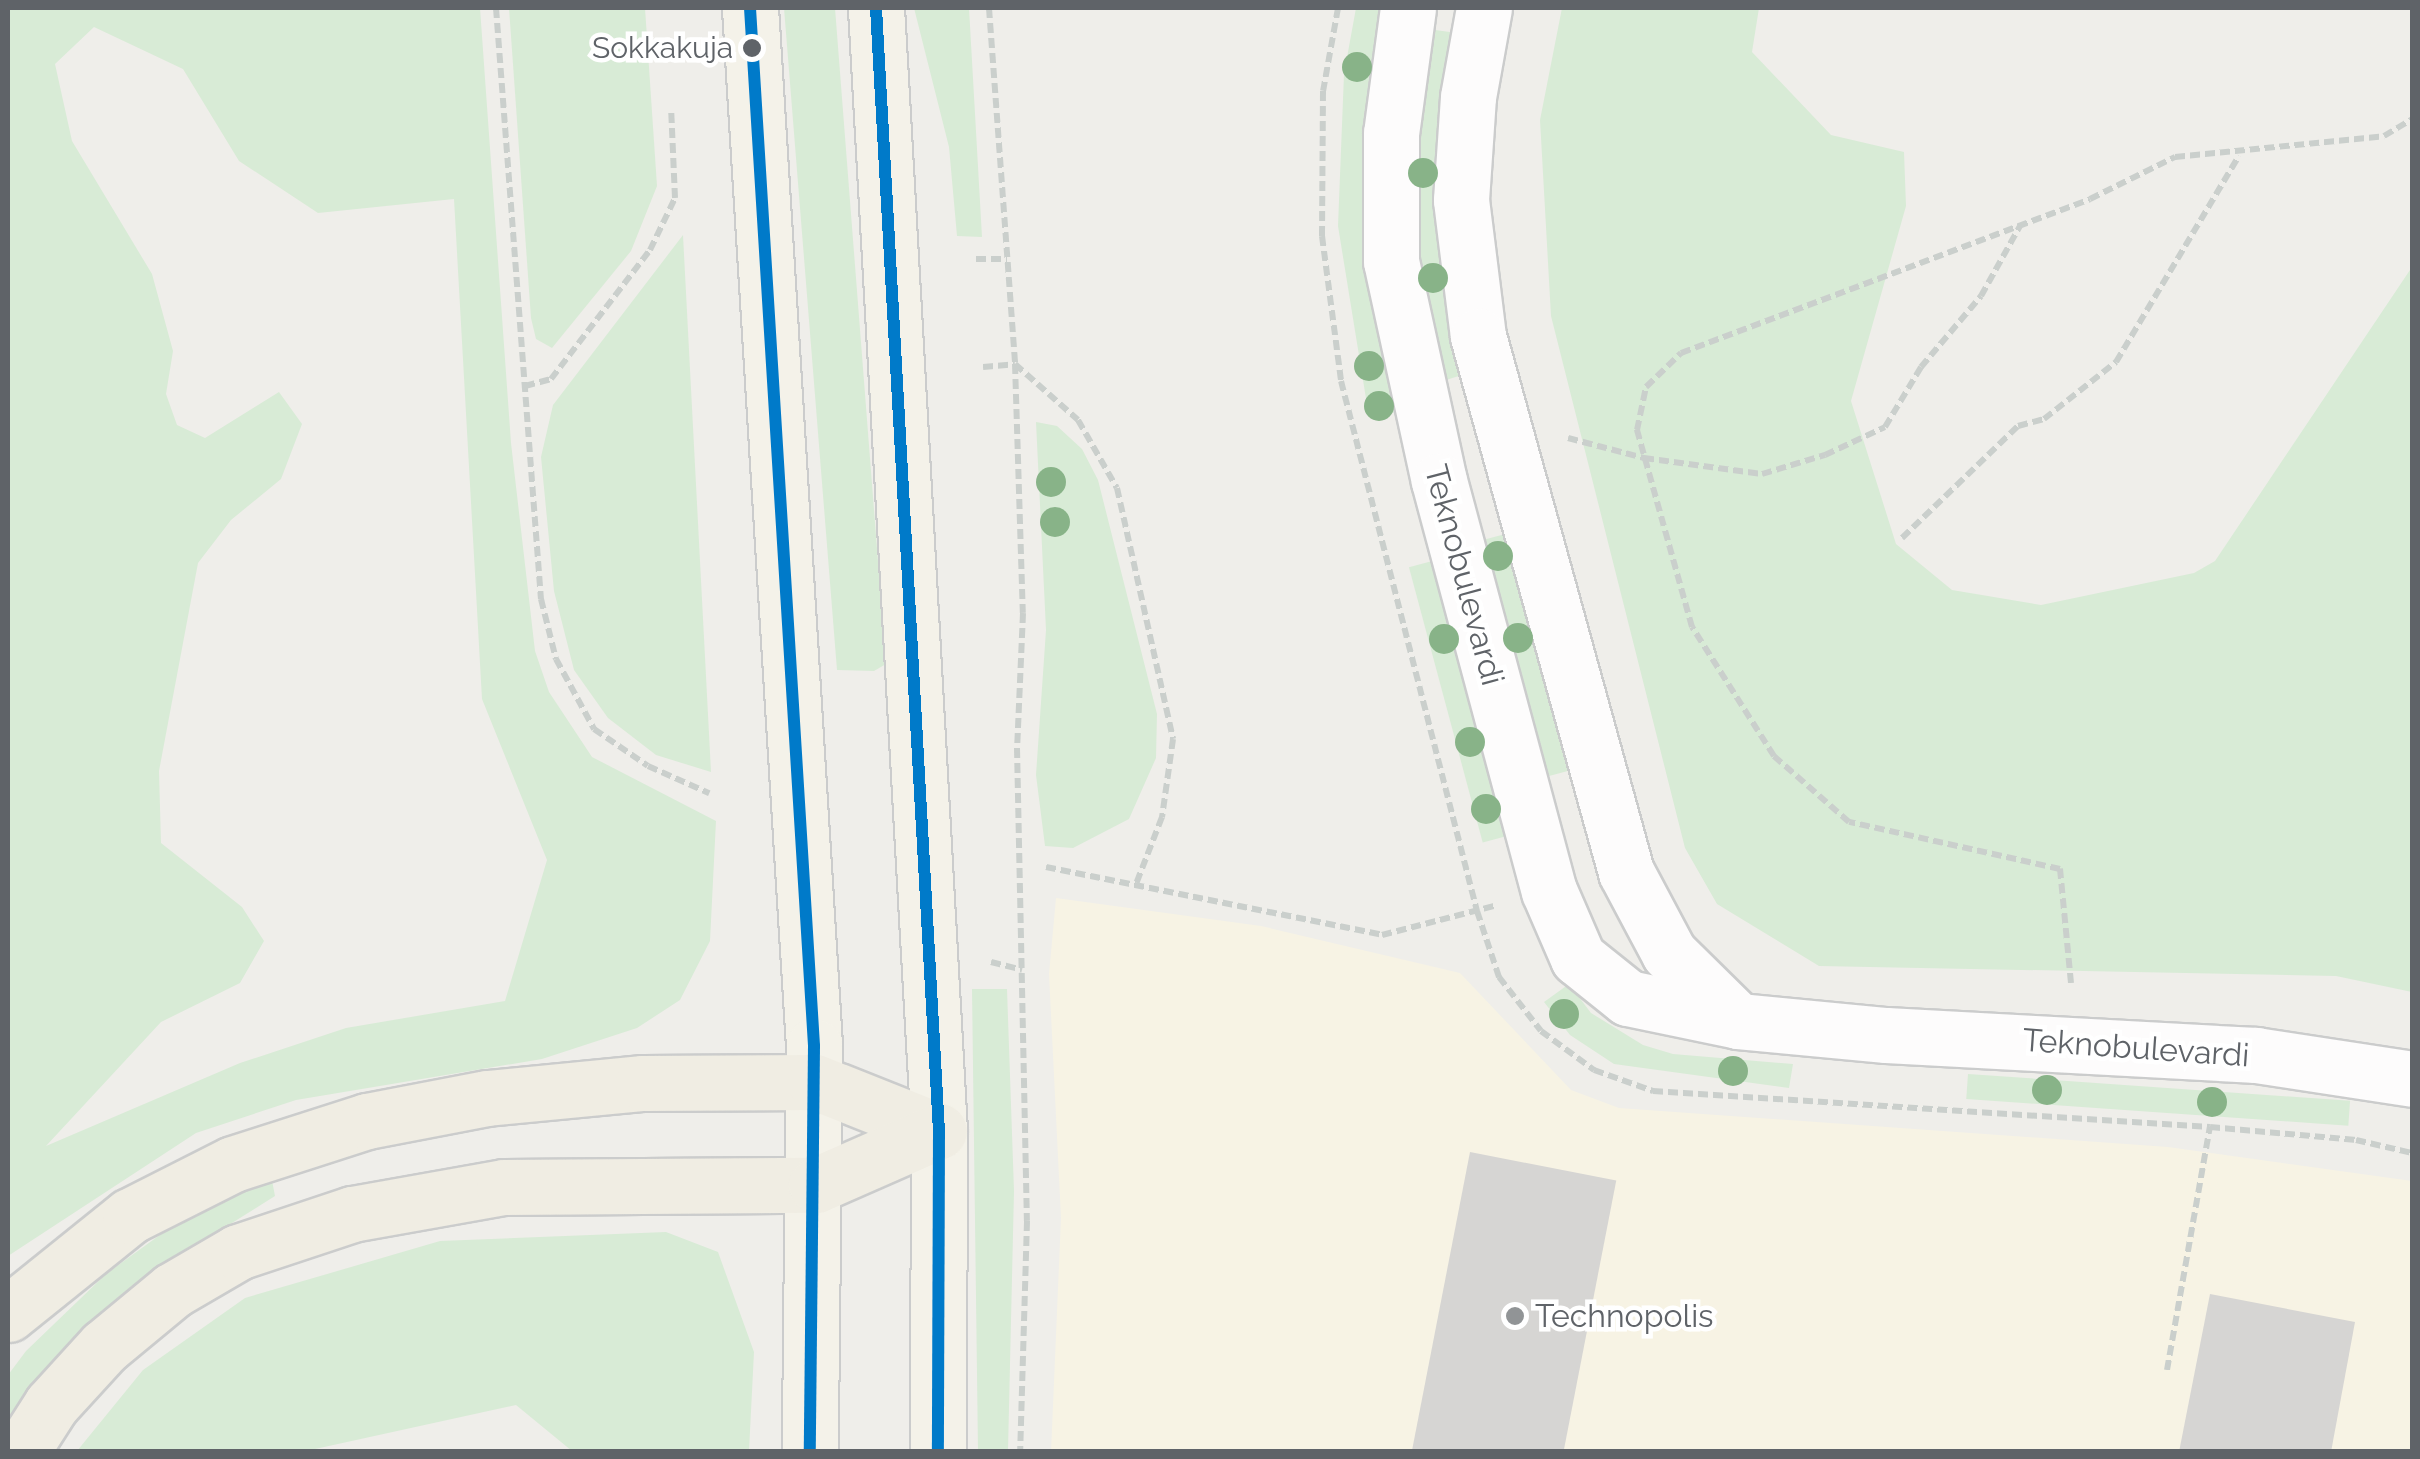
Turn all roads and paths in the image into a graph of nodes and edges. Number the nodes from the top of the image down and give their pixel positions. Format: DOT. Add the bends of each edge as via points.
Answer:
graph roads {
  1 [pos="496,8"];
  2 [pos="750,8"];
  3 [pos="876,8"];
  4 [pos="989,8"];
  5 [pos="1408,8"];
  6 [pos="1484,8"];
  7 [pos="671,108"];
  8 [pos="2412,119"];
  9 [pos="2240,154"];
  10 [pos="2020,225"];
  11 [pos="1007,259"];
  12 [pos="976,260"];
  13 [pos="1015,364"];
  14 [pos="983,367"];
  15 [pos="525,386"];
  16 [pos="1554,436"];
  17 [pos="1644,458"];
  18 [pos="1902,538"];
  19 [pos="709,792"];
  20 [pos="1046,867"];
  21 [pos="1136,884"];
  22 [pos="1550,891"];
  23 [pos="991,962"];
  24 [pos="1022,970"];
  25 [pos="2053,989"];
  26 [pos="2072,989"];
  27 [pos="2091,990"];
  28 [pos="1738,1020"];
  29 [pos="2412,1080"];
  30 [pos="815,1082"];
  31 [pos="2210,1126"];
  32 [pos="940,1131"];
  33 [pos="816,1185"];
  34 [pos="8,1314"];
  35 [pos="2167,1370"];
  36 [pos="21,1452"];
  37 [pos="810,1452"];
  38 [pos="938,1452"];
  39 [pos="1020,1452"];
  1 -- 15 [label="path"];
  2 -- 30 [label="main road"];
  3 -- 32 [label="main road"];
  4 -- 11 [label="path"];
  5 -- 22 [label="street, Teknobulevardi" via="1392,134 1391,261 1414,389"];
  6 -- 28 [label="street" via="1461,200 1478,336 1626,872 1669,953"];
  7 -- 15 [label="path" via="675,198 650,250 551,379"];
  8 -- 9 [label="path" via="2384,136"];
  9 -- 10 [label="path" via="2176,157"];
  9 -- 18 [label="path" via="2116,362 2044,418 2018,426"];
  10 -- 17 [label="path" via="1681,352 1646,386 1636,430"];
  10 -- 17 [label="path" via="1981,296 1921,367 1885,426 1825,455 1762,474"];
  11 -- 12 [label="path"];
  11 -- 13 [label="path"];
  13 -- 14 [label="path"];
  13 -- 21 [label="path" via="1078,420 1117,488 1173,740 1162,817"];
  13 -- 24 [label="path" via="1023,614 1017,748"];
  15 -- 19 [label="path" via="541,599 556,660 594,729 648,766"];
  16 -- 17 [label="path"];
  17 -- 26 [label="path" via="1692,627 1774,756 1849,822 2060,868"];
  20 -- 21 [label="path"];
  21 -- 22 [label="path" via="1382,936"];
  22 -- 28 [label="street, Teknobulevardi" via="1578,958 1628,998"];
  23 -- 24 [label="path"];
  24 -- 39 [label="path" via="1027,1221"];
  25 -- 26 [label="path"];
  26 -- 27 [label="path"];
  28 -- 29 [label="street, Teknobulevardi" via="2256,1055"];
  30 -- 32 [label="highway"];
  30 -- 33 [label="main road"];
  30 -- 34 [label="highway" via="643,1083 488,1098 367,1121 234,1164 130,1216"];
  31 -- 35 [label="path"];
  32 -- 33 [label="highway"];
  32 -- 38 [label="main road"];
  33 -- 36 [label="highway" via="504,1186 352,1214 254,1246 173,1290 104,1346 51,1405"];
  33 -- 37 [label="main road"];
}
